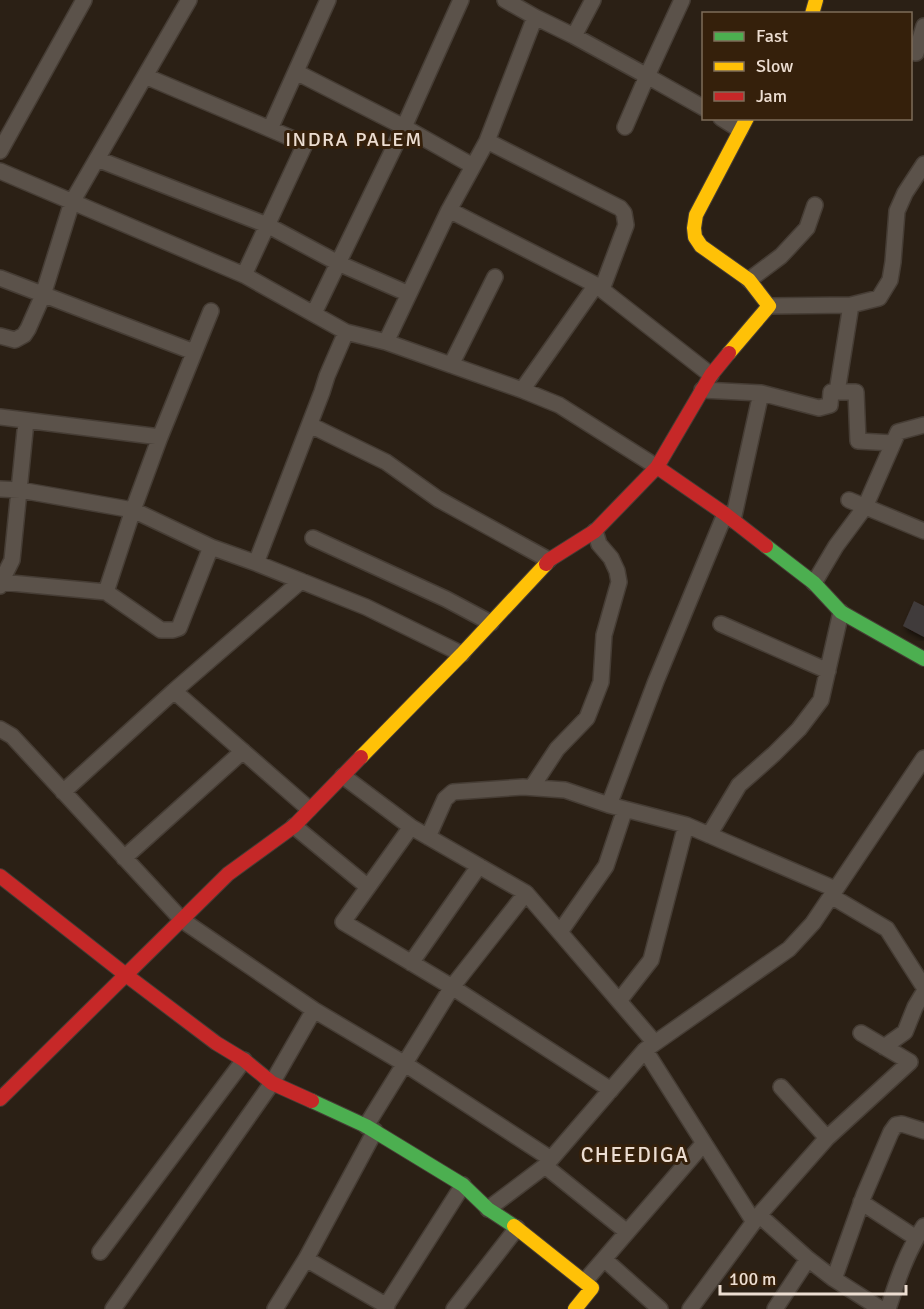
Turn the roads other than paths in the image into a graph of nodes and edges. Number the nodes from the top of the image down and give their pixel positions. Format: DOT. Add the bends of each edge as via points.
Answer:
graph roads {
  1 [pos="84,0"];
  2 [pos="189,0"];
  3 [pos="328,0"];
  4 [pos="461,0"];
  5 [pos="505,0"];
  6 [pos="593,0"];
  7 [pos="682,0"];
  8 [pos="535,17"];
  9 [pos="924,26"];
  10 [pos="574,36"];
  11 [pos="916,54"];
  12 [pos="296,72"];
  13 [pos="146,76"];
  14 [pos="647,76"];
  15 [pos="702,107"];
  16 [pos="729,120"];
  17 [pos="744,124"];
  18 [pos="404,126"];
  19 [pos="625,127"];
  20 [pos="270,129"];
  21 [pos="487,141"];
  22 [pos="0,151"];
  23 [pos="97,159"];
  24 [pos="924,164"];
  25 [pos="473,166"];
  26 [pos="0,171"];
  27 [pos="72,202"];
  28 [pos="815,205"];
  29 [pos="449,210"];
  30 [pos="267,225"];
  31 [pos="338,263"];
  32 [pos="244,275"];
  33 [pos="0,278"];
  34 [pos="495,278"];
  35 [pos="748,280"];
  36 [pos="599,287"];
  37 [pos="43,294"];
  38 [pos="409,294"];
  39 [pos="851,305"];
  40 [pos="770,306"];
  41 [pos="211,311"];
  42 [pos="314,314"];
  43 [pos="346,332"];
  44 [pos="0,336"];
  45 [pos="386,342"];
  46 [pos="194,352"];
  47 [pos="451,365"];
  48 [pos="711,375"];
  49 [pos="522,390"];
  50 [pos="702,390"];
  51 [pos="837,392"];
  52 [pos="761,393"];
  53 [pos="0,417"];
  54 [pos="26,421"];
  55 [pos="310,425"];
  56 [pos="924,425"];
  57 [pos="160,436"];
  58 [pos="893,443"];
  59 [pos="657,467"];
  60 [pos="0,489"];
  61 [pos="20,490"];
  62 [pos="849,500"];
  63 [pos="865,507"];
  64 [pos="133,510"];
  65 [pos="729,517"];
  66 [pos="595,531"];
  67 [pos="924,531"];
  68 [pos="313,538"];
  69 [pos="211,547"];
  70 [pos="549,560"];
  71 [pos="256,563"];
  72 [pos="301,581"];
  73 [pos="0,583"];
  74 [pos="814,583"];
  75 [pos="106,592"];
  76 [pos="841,612"];
  77 [pos="491,623"];
  78 [pos="720,624"];
  79 [pos="462,654"];
  80 [pos="924,659"];
  81 [pos="828,671"];
  82 [pos="174,691"];
  83 [pos="6,733"];
  84 [pos="0,746"];
  85 [pos="243,751"];
  86 [pos="924,758"];
  87 [pos="343,776"];
  88 [pos="532,787"];
  89 [pos="63,792"];
  90 [pos="609,805"];
  91 [pos="309,809"];
  92 [pos="625,809"];
  93 [pos="686,825"];
  94 [pos="294,826"];
  95 [pos="411,827"];
  96 [pos="709,835"];
  97 [pos="428,837"];
  98 [pos="124,858"];
  99 [pos="479,866"];
  100 [pos="3,884"];
  101 [pos="368,887"];
  102 [pos="833,892"];
  103 [pos="526,893"];
  104 [pos="182,920"];
  105 [pos="560,932"];
  106 [pos="411,963"];
  107 [pos="921,974"];
  108 [pos="126,975"];
  109 [pos="452,987"];
  110 [pos="924,992"];
  111 [pos="619,1001"];
  112 [pos="314,1010"];
  113 [pos="861,1033"];
  114 [pos="650,1047"];
  115 [pos="884,1047"];
  116 [pos="244,1060"];
  117 [pos="405,1064"];
  118 [pos="272,1083"];
  119 [pos="781,1087"];
  120 [pos="611,1090"];
  121 [pos="0,1099"];
  122 [pos="370,1129"];
  123 [pos="924,1131"];
  124 [pos="827,1138"];
  125 [pos="704,1143"];
  126 [pos="548,1162"];
  127 [pos="463,1185"];
  128 [pos="861,1203"];
  129 [pos="488,1209"];
  130 [pos="756,1218"];
  131 [pos="518,1228"];
  132 [pos="627,1232"];
  133 [pos="920,1232"];
  134 [pos="100,1252"];
  135 [pos="306,1259"];
  136 [pos="604,1259"];
  137 [pos="808,1259"];
  138 [pos="834,1279"];
  139 [pos="585,1281"];
  140 [pos="385,1307"];
  141 [pos="113,1309"];
  142 [pos="275,1309"];
  143 [pos="454,1309"];
  144 [pos="574,1309"];
  145 [pos="660,1309"];
  146 [pos="690,1309"];
  147 [pos="775,1309"];
  148 [pos="881,1309"];
  149 [pos="888,1309"];
  1 -- 22 [label="street"];
  2 -- 13 [label="street"];
  3 -- 12 [label="street"];
  4 -- 18 [label="street"];
  5 -- 8 [label="street"];
  6 -- 10 [label="street"];
  7 -- 14 [label="street"];
  8 -- 10 [label="street"];
  8 -- 21 [label="street"];
  9 -- 11 [label="street"];
  10 -- 14 [label="street"];
  12 -- 18 [label="street"];
  12 -- 20 [label="street"];
  13 -- 20 [label="street"];
  13 -- 23 [label="street"];
  14 -- 15 [label="street"];
  14 -- 19 [label="street"];
  16 -- 17 [label="street"];
  17 -- 35 [label="street" via="696,215 694,228 701,246"];
  18 -- 25 [label="street"];
  18 -- 31 [label="street"];
  20 -- 30 [label="street" via="305,144"];
  21 -- 25 [label="street"];
  21 -- 36 [label="street" via="624,213 626,225"];
  23 -- 27 [label="street"];
  23 -- 30 [label="street"];
  24 -- 39 [label="street" via="897,211 890,280 879,298"];
  25 -- 29 [label="street"];
  26 -- 27 [label="street"];
  27 -- 32 [label="street"];
  27 -- 37 [label="street"];
  28 -- 35 [label="street" via="807,228 795,242"];
  29 -- 36 [label="street"];
  29 -- 38 [label="street"];
  30 -- 31 [label="street"];
  30 -- 32 [label="street"];
  31 -- 38 [label="street"];
  31 -- 42 [label="street"];
  32 -- 42 [label="street"];
  33 -- 37 [label="street"];
  34 -- 47 [label="street"];
  35 -- 40 [label="street"];
  36 -- 48 [label="street"];
  36 -- 49 [label="street"];
  37 -- 44 [label="street" via="24,335 15,340"];
  37 -- 46 [label="street"];
  38 -- 45 [label="street"];
  39 -- 40 [label="street"];
  39 -- 51 [label="street"];
  40 -- 48 [label="street"];
  41 -- 46 [label="street"];
  42 -- 43 [label="street"];
  43 -- 45 [label="street"];
  43 -- 55 [label="street"];
  45 -- 47 [label="street"];
  46 -- 57 [label="street"];
  47 -- 49 [label="street"];
  48 -- 50 [label="street"];
  49 -- 59 [label="street" via="559,405"];
  50 -- 52 [label="street"];
  50 -- 59 [label="street"];
  51 -- 52 [label="street" via="831,392 830,405 819,408"];
  51 -- 58 [label="street" via="856,392 858,441"];
  52 -- 65 [label="street"];
  53 -- 54 [label="street"];
  54 -- 57 [label="street"];
  54 -- 61 [label="street"];
  55 -- 70 [label="street" via="386,462 438,499"];
  55 -- 71 [label="street"];
  56 -- 58 [label="street" via="898,432"];
  57 -- 64 [label="street"];
  58 -- 63 [label="street"];
  59 -- 65 [label="street"];
  59 -- 66 [label="street"];
  60 -- 61 [label="street"];
  61 -- 64 [label="street"];
  61 -- 73 [label="street" via="12,560"];
  62 -- 63 [label="street"];
  63 -- 67 [label="street"];
  63 -- 74 [label="street"];
  64 -- 69 [label="street"];
  64 -- 75 [label="street"];
  65 -- 74 [label="street"];
  65 -- 90 [label="street" via="656,681"];
  66 -- 70 [label="street"];
  66 -- 88 [label="street" via="619,582 604,635 601,682 587,718 557,749"];
  68 -- 77 [label="street"];
  69 -- 71 [label="street"];
  69 -- 75 [label="street" via="179,628 161,630"];
  70 -- 77 [label="street"];
  71 -- 72 [label="street"];
  72 -- 79 [label="street" via="366,607"];
  72 -- 82 [label="street"];
  73 -- 75 [label="street"];
  74 -- 76 [label="street"];
  76 -- 80 [label="street"];
  76 -- 81 [label="street"];
  77 -- 79 [label="street"];
  78 -- 81 [label="street"];
  79 -- 87 [label="street"];
  81 -- 96 [label="street" via="818,705 774,754 739,784"];
  82 -- 85 [label="street"];
  82 -- 89 [label="street"];
  83 -- 84 [label="street"];
  83 -- 89 [label="street"];
  85 -- 91 [label="street"];
  85 -- 98 [label="street"];
  86 -- 102 [label="street"];
  87 -- 91 [label="street"];
  87 -- 95 [label="street"];
  88 -- 90 [label="street" via="565,790"];
  88 -- 97 [label="street" via="453,792 445,799"];
  89 -- 98 [label="street"];
  90 -- 92 [label="street"];
  91 -- 94 [label="street"];
  92 -- 93 [label="street"];
  92 -- 105 [label="street" via="606,866"];
  93 -- 96 [label="street"];
  93 -- 111 [label="street" via="651,960"];
  94 -- 101 [label="street"];
  94 -- 104 [label="street" via="228,874"];
  95 -- 97 [label="street"];
  95 -- 101 [label="street"];
  96 -- 102 [label="street"];
  97 -- 99 [label="street"];
  98 -- 104 [label="street"];
  99 -- 103 [label="street"];
  99 -- 106 [label="street"];
  100 -- 108 [label="street"];
  101 -- 106 [label="street" via="343,922"];
  102 -- 107 [label="street" via="887,929"];
  102 -- 114 [label="street" via="813,923 789,949"];
  103 -- 105 [label="street"];
  103 -- 109 [label="street"];
  104 -- 108 [label="street"];
  104 -- 112 [label="street"];
  105 -- 111 [label="street"];
  106 -- 109 [label="street"];
  108 -- 116 [label="street"];
  108 -- 121 [label="street"];
  109 -- 117 [label="street"];
  109 -- 120 [label="street"];
  110 -- 115 [label="street" via="905,1032"];
  111 -- 114 [label="street"];
  112 -- 117 [label="street"];
  112 -- 118 [label="street"];
  113 -- 115 [label="street"];
  114 -- 120 [label="street"];
  114 -- 125 [label="street"];
  115 -- 124 [label="street" via="910,1062"];
  116 -- 118 [label="street"];
  116 -- 134 [label="street"];
  117 -- 122 [label="street"];
  117 -- 126 [label="street"];
  118 -- 122 [label="street"];
  118 -- 141 [label="street"];
  119 -- 124 [label="street"];
  120 -- 126 [label="street"];
  122 -- 127 [label="street"];
  122 -- 135 [label="street"];
  123 -- 128 [label="street" via="896,1125"];
  124 -- 130 [label="street"];
  125 -- 130 [label="street"];
  125 -- 132 [label="street"];
  126 -- 129 [label="street"];
  126 -- 132 [label="street"];
  127 -- 129 [label="street"];
  127 -- 140 [label="street"];
  128 -- 133 [label="street"];
  128 -- 138 [label="street"];
  129 -- 131 [label="street"];
  130 -- 137 [label="street"];
  130 -- 146 [label="street"];
  131 -- 139 [label="street"];
  131 -- 143 [label="street"];
  132 -- 136 [label="street"];
  133 -- 149 [label="street"];
  135 -- 140 [label="street"];
  135 -- 142 [label="street"];
  136 -- 139 [label="street"];
  136 -- 145 [label="street"];
  137 -- 138 [label="street"];
  137 -- 147 [label="street"];
  138 -- 148 [label="street"];
  139 -- 144 [label="street" via="592,1288"];
}
